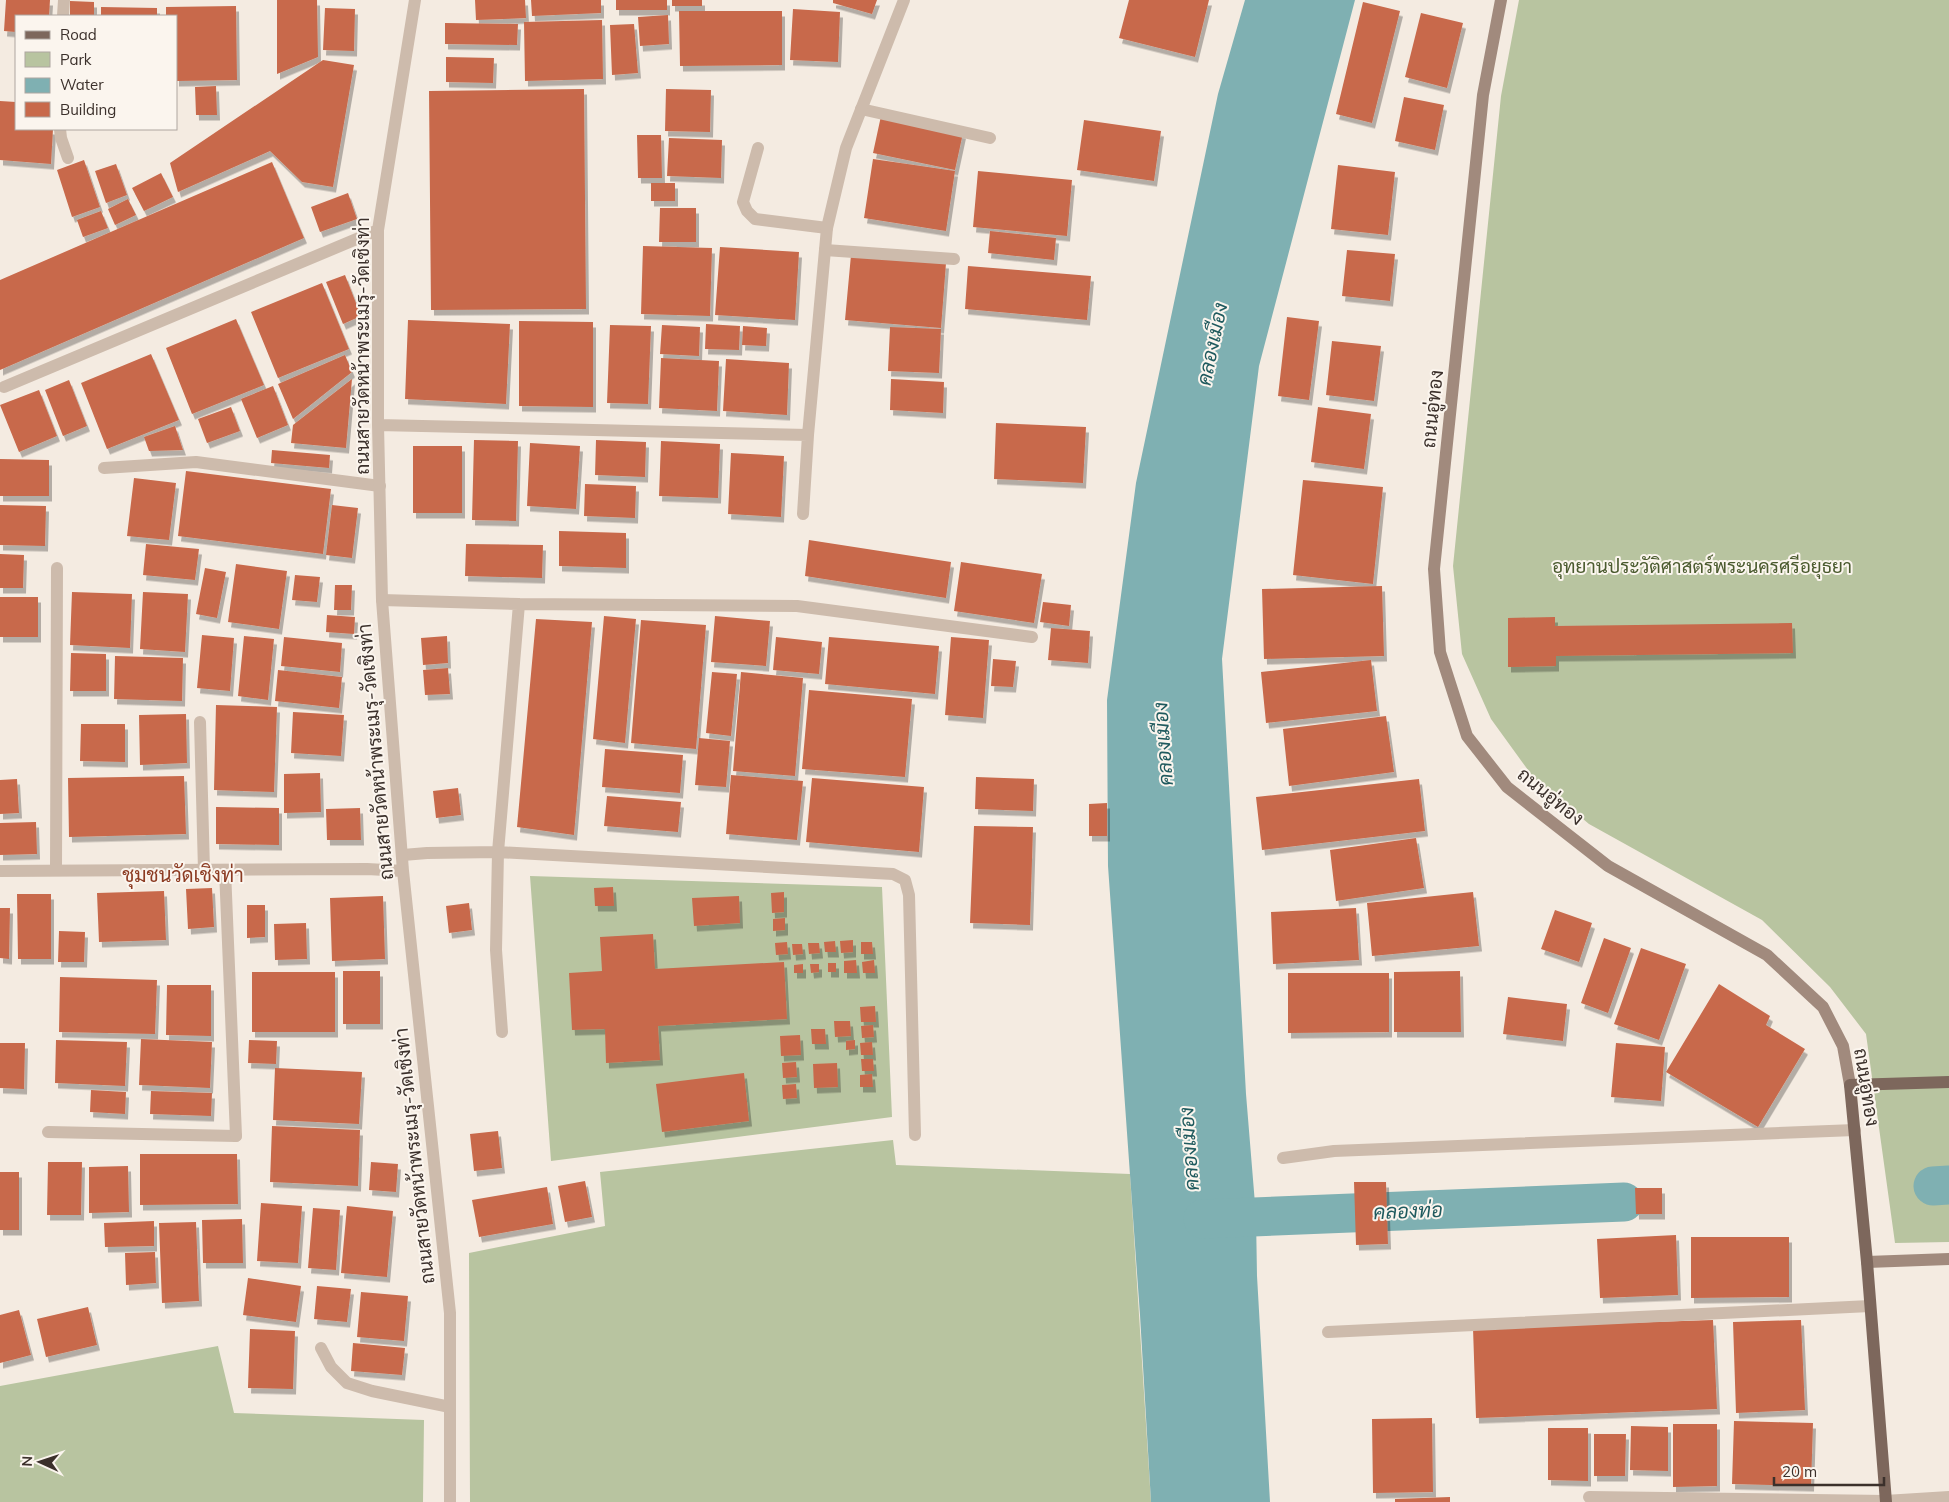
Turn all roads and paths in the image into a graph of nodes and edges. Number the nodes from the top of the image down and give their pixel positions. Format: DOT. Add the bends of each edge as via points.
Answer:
graph roads {
  1 [pos="64,0"];
  2 [pos="415,0"];
  3 [pos="904,0"];
  4 [pos="1501,0"];
  5 [pos="63,15"];
  6 [pos="861,109"];
  7 [pos="60,130"];
  8 [pos="990,138"];
  9 [pos="758,148"];
  10 [pos="68,158"];
  11 [pos="827,228"];
  12 [pos="378,230"];
  13 [pos="825,250"];
  14 [pos="954,259"];
  15 [pos="4,387"];
  16 [pos="378,425"];
  17 [pos="808,435"];
  18 [pos="104,468"];
  19 [pos="380,486"];
  20 [pos="803,514"];
  21 [pos="57,568"];
  22 [pos="382,600"];
  23 [pos="519,604"];
  24 [pos="1032,637"];
  25 [pos="200,722"];
  26 [pos="498,852"];
  27 [pos="403,855"];
  28 [pos="56,870"];
  29 [pos="204,870"];
  30 [pos="225,870"];
  31 [pos="0,871"];
  32 [pos="403,871"];
  33 [pos="502,1032"];
  34 [pos="1949,1082"];
  35 [pos="1850,1085"];
  36 [pos="1855,1130"];
  37 [pos="48,1132"];
  38 [pos="915,1135"];
  39 [pos="1283,1158"];
  40 [pos="1949,1259"];
  41 [pos="1867,1262"];
  42 [pos="1870,1306"];
  43 [pos="1328,1332"];
  44 [pos="321,1348"];
  45 [pos="450,1407"];
  46 [pos="1588,1497"];
  47 [pos="1949,1497"];
  48 [pos="1886,1501"];
  49 [pos="450,1502"];
  1 -- 5 [label="street"];
  2 -- 12 [label="street, ถนนสายวัดหน้าพระเมรุ-วัดเชิงท่า"];
  3 -- 6 [label="street"];
  4 -- 35 [label="main road, ถนนอู่ทอง" via="1484,94 1434,569 1440,652 1464,727 1467,736 1507,787 1608,866 1767,955 1823,1007 1843,1046"];
  6 -- 8 [label="street"];
  6 -- 11 [label="street" via="846,148"];
  7 -- 10 [label="street"];
  9 -- 11 [label="street" via="743,202 747,211 755,219"];
  11 -- 13 [label="street"];
  12 -- 15 [label="street"];
  12 -- 16 [label="street, ถนนสายวัดหน้าพระเมรุ-วัดเชิงท่า"];
  13 -- 14 [label="street"];
  13 -- 17 [label="street"];
  16 -- 17 [label="street"];
  16 -- 19 [label="street, ถนนสายวัดหน้าพระเมรุ-วัดเชิงท่า"];
  17 -- 20 [label="street"];
  18 -- 19 [label="street" via="196,462"];
  19 -- 22 [label="street, ถนนสายวัดหน้าพระเมรุ-วัดเชิงท่า"];
  21 -- 28 [label="street"];
  22 -- 23 [label="street"];
  22 -- 27 [label="street, ถนนสายวัดหน้าพระเมรุ-วัดเชิงท่า"];
  23 -- 24 [label="street" via="797,606"];
  23 -- 26 [label="street"];
  25 -- 29 [label="street"];
  26 -- 27 [label="street"];
  26 -- 33 [label="street" via="496,950"];
  26 -- 38 [label="street" via="894,874 905,880 909,895"];
  27 -- 32 [label="street, ถนนสายวัดหน้าพระเมรุ-วัดเชิงท่า"];
  28 -- 29 [label="street"];
  28 -- 31 [label="street"];
  29 -- 30 [label="street"];
  30 -- 32 [label="street"];
  30 -- 37 [label="street" via="236,1136"];
  32 -- 45 [label="street, ถนนสายวัดหน้าพระเมรุ-วัดเชิงท่า" via="450,1312"];
  34 -- 35 [label="main road"];
  35 -- 36 [label="main road, ถนนอู่ทอง"];
  36 -- 39 [label="street" via="1334,1151"];
  36 -- 41 [label="main road, ถนนอู่ทอง"];
  40 -- 41 [label="main road"];
  41 -- 42 [label="main road, ถนนอู่ทอง"];
  42 -- 43 [label="street"];
  42 -- 48 [label="main road, ถนนอู่ทอง"];
  44 -- 45 [label="street" via="331,1367 347,1383"];
  45 -- 49 [label="street, ถนนสายวัดหน้าพระเมรุ-วัดเชิงท่า"];
  46 -- 48 [label="street"];
  47 -- 48 [label="street"];
}
